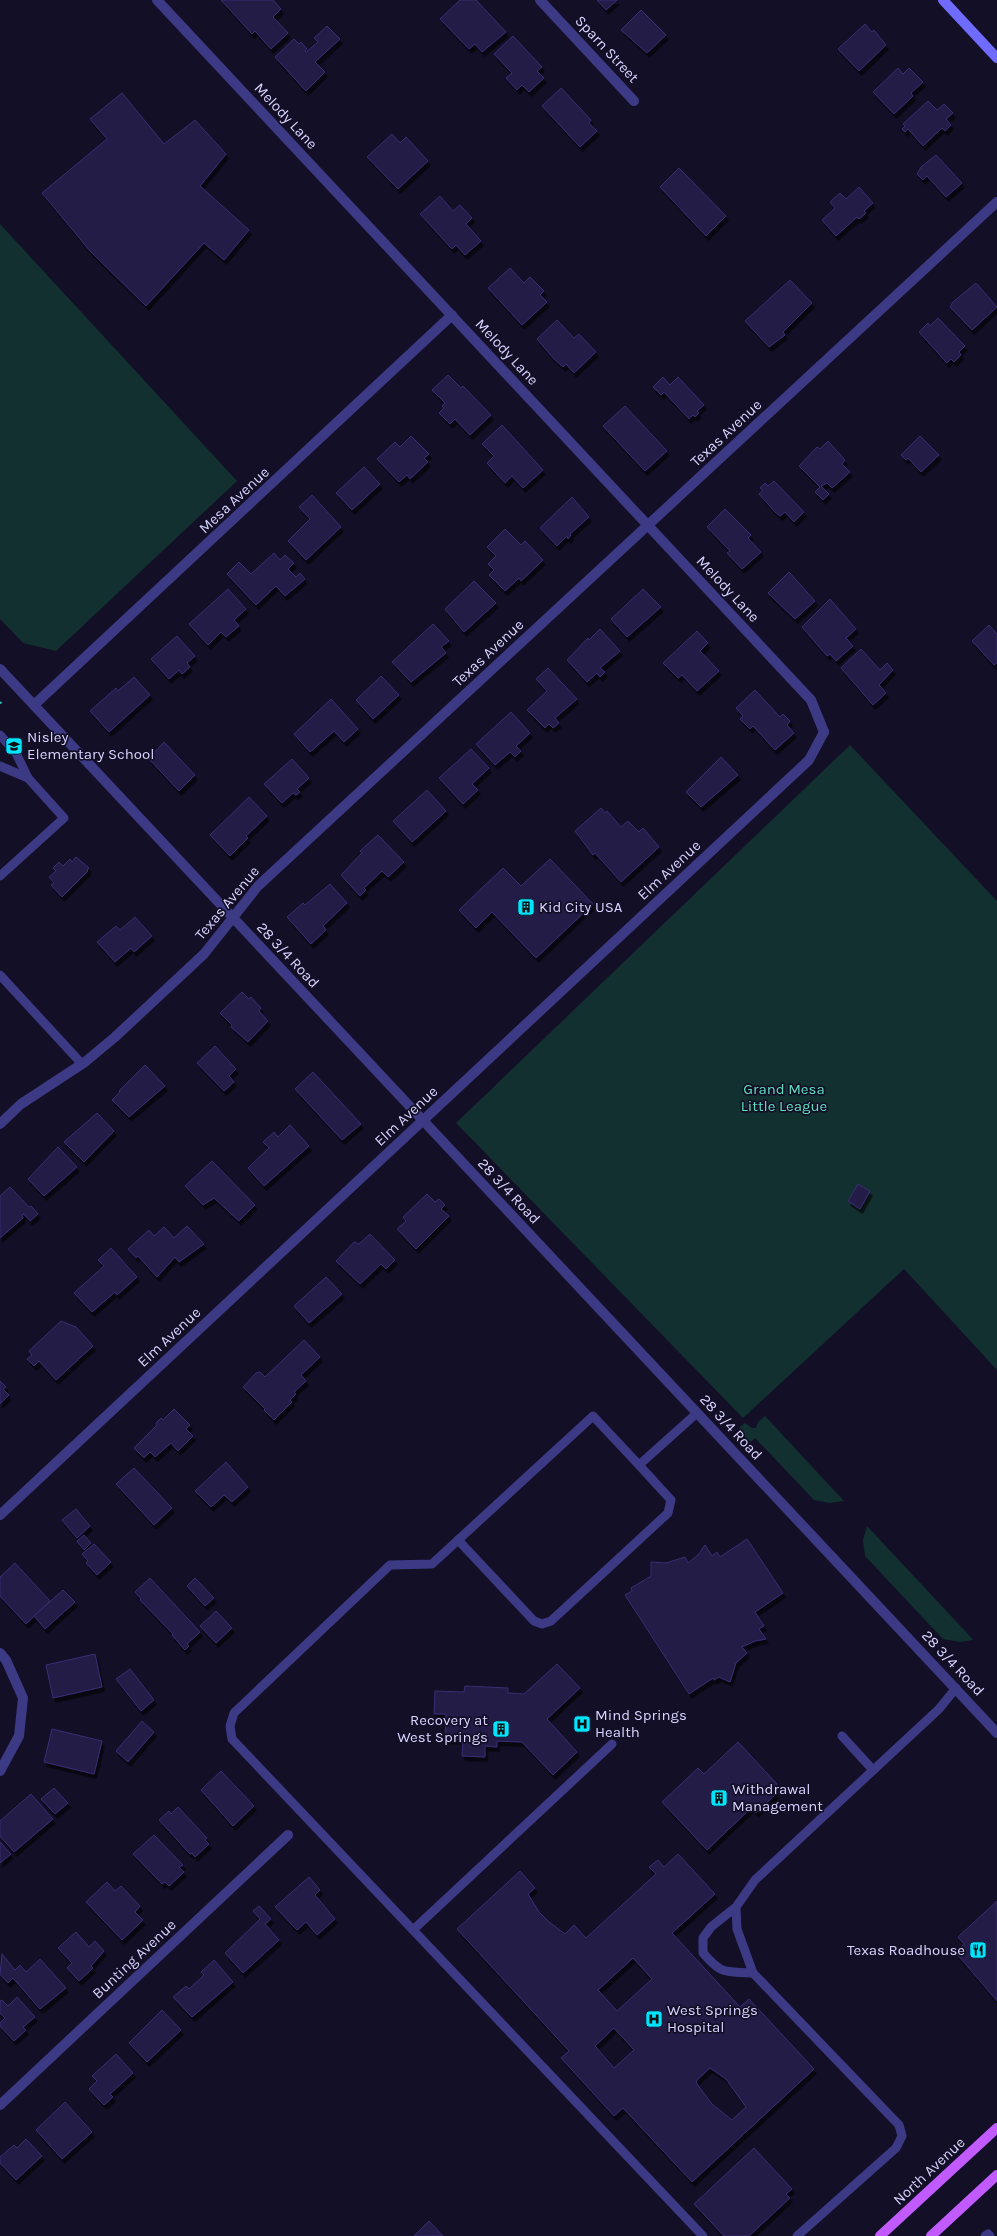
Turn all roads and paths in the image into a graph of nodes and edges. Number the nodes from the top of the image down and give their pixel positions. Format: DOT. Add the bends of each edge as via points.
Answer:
graph roads {
  1 [pos="157,0"];
  2 [pos="540,0"];
  3 [pos="943,0"];
  4 [pos="997,58"];
  5 [pos="634,101"];
  6 [pos="997,202"];
  7 [pos="452,315"];
  8 [pos="648,525"];
  9 [pos="0,669"];
  10 [pos="0,702"];
  11 [pos="3,706"];
  12 [pos="34,706"];
  13 [pos="824,732"];
  14 [pos="0,735"];
  15 [pos="0,766"];
  16 [pos="28,778"];
  17 [pos="0,876"];
  18 [pos="232,918"];
  19 [pos="0,975"];
  20 [pos="82,1064"];
  21 [pos="423,1120"];
  22 [pos="0,1124"];
  23 [pos="697,1413"];
  24 [pos="639,1465"];
  25 [pos="0,1515"];
  26 [pos="458,1540"];
  27 [pos="0,1654"];
  28 [pos="956,1688"];
  29 [pos="997,1733"];
  30 [pos="842,1736"];
  31 [pos="612,1744"];
  32 [pos="873,1770"];
  33 [pos="0,1771"];
  34 [pos="288,1835"];
  35 [pos="736,1907"];
  36 [pos="413,1930"];
  37 [pos="753,1973"];
  38 [pos="0,2105"];
  39 [pos="997,2128"];
  40 [pos="997,2175"];
  41 [pos="703,2236"];
  42 [pos="797,2236"];
  43 [pos="880,2236"];
  44 [pos="931,2236"];
  45 [pos="986,2236"];
  46 [pos="990,2236"];
  1 -- 7 [label="street, Melody Lane"];
  2 -- 5 [label="street, Sparn Street"];
  3 -- 4 [label="main road"];
  6 -- 8 [label="street, Texas Avenue"];
  7 -- 8 [label="street, Melody Lane"];
  7 -- 12 [label="street, Mesa Avenue"];
  8 -- 13 [label="street, Melody Lane" via="811,700"];
  8 -- 18 [label="street, Texas Avenue" via="258,886"];
  9 -- 12 [label="street, 28 3/4 Road"];
  10 -- 11 [label="path"];
  12 -- 18 [label="street, 28 3/4 Road"];
  13 -- 21 [label="street, Elm Avenue" via="809,760"];
  14 -- 16 [label="lane" via="16,753"];
  15 -- 16 [label="lane"];
  16 -- 17 [label="lane" via="64,818"];
  18 -- 20 [label="street, Texas Avenue" via="204,954 115,1037"];
  18 -- 21 [label="street, 28 3/4 Road"];
  19 -- 20 [label="lane"];
  20 -- 22 [label="street, Texas Avenue" via="21,1104"];
  21 -- 23 [label="street, 28 3/4 Road"];
  21 -- 25 [label="street, Elm Avenue"];
  23 -- 24 [label="lane"];
  23 -- 28 [label="street, 28 3/4 Road"];
  24 -- 26 [label="lane" via="594,1416"];
  24 -- 26 [label="lane" via="671,1500 668,1513 551,1622 542,1624 534,1621"];
  26 -- 36 [label="lane" via="432,1564 390,1565 234,1713 230,1726 232,1739"];
  27 -- 33 [label="street" via="6,1660 23,1698 19,1736"];
  28 -- 29 [label="street, 28 3/4 Road"];
  28 -- 32 [label="lane" via="938,1709"];
  30 -- 32 [label="lane"];
  31 -- 36 [label="lane"];
  32 -- 35 [label="lane" via="755,1880"];
  34 -- 38 [label="street, Bunting Avenue"];
  35 -- 37 [label="lane" via="737,1929"];
  35 -- 37 [label="lane" via="711,1927 703,1938 703,1953 714,1965 727,1973"];
  36 -- 41 [label="lane"];
  37 -- 42 [label="lane" via="899,2125 902,2136 896,2148"];
  39 -- 43 [label="main road, North Avenue"];
  40 -- 44 [label="main road"];
  45 -- 46 [label="lane"];
}
